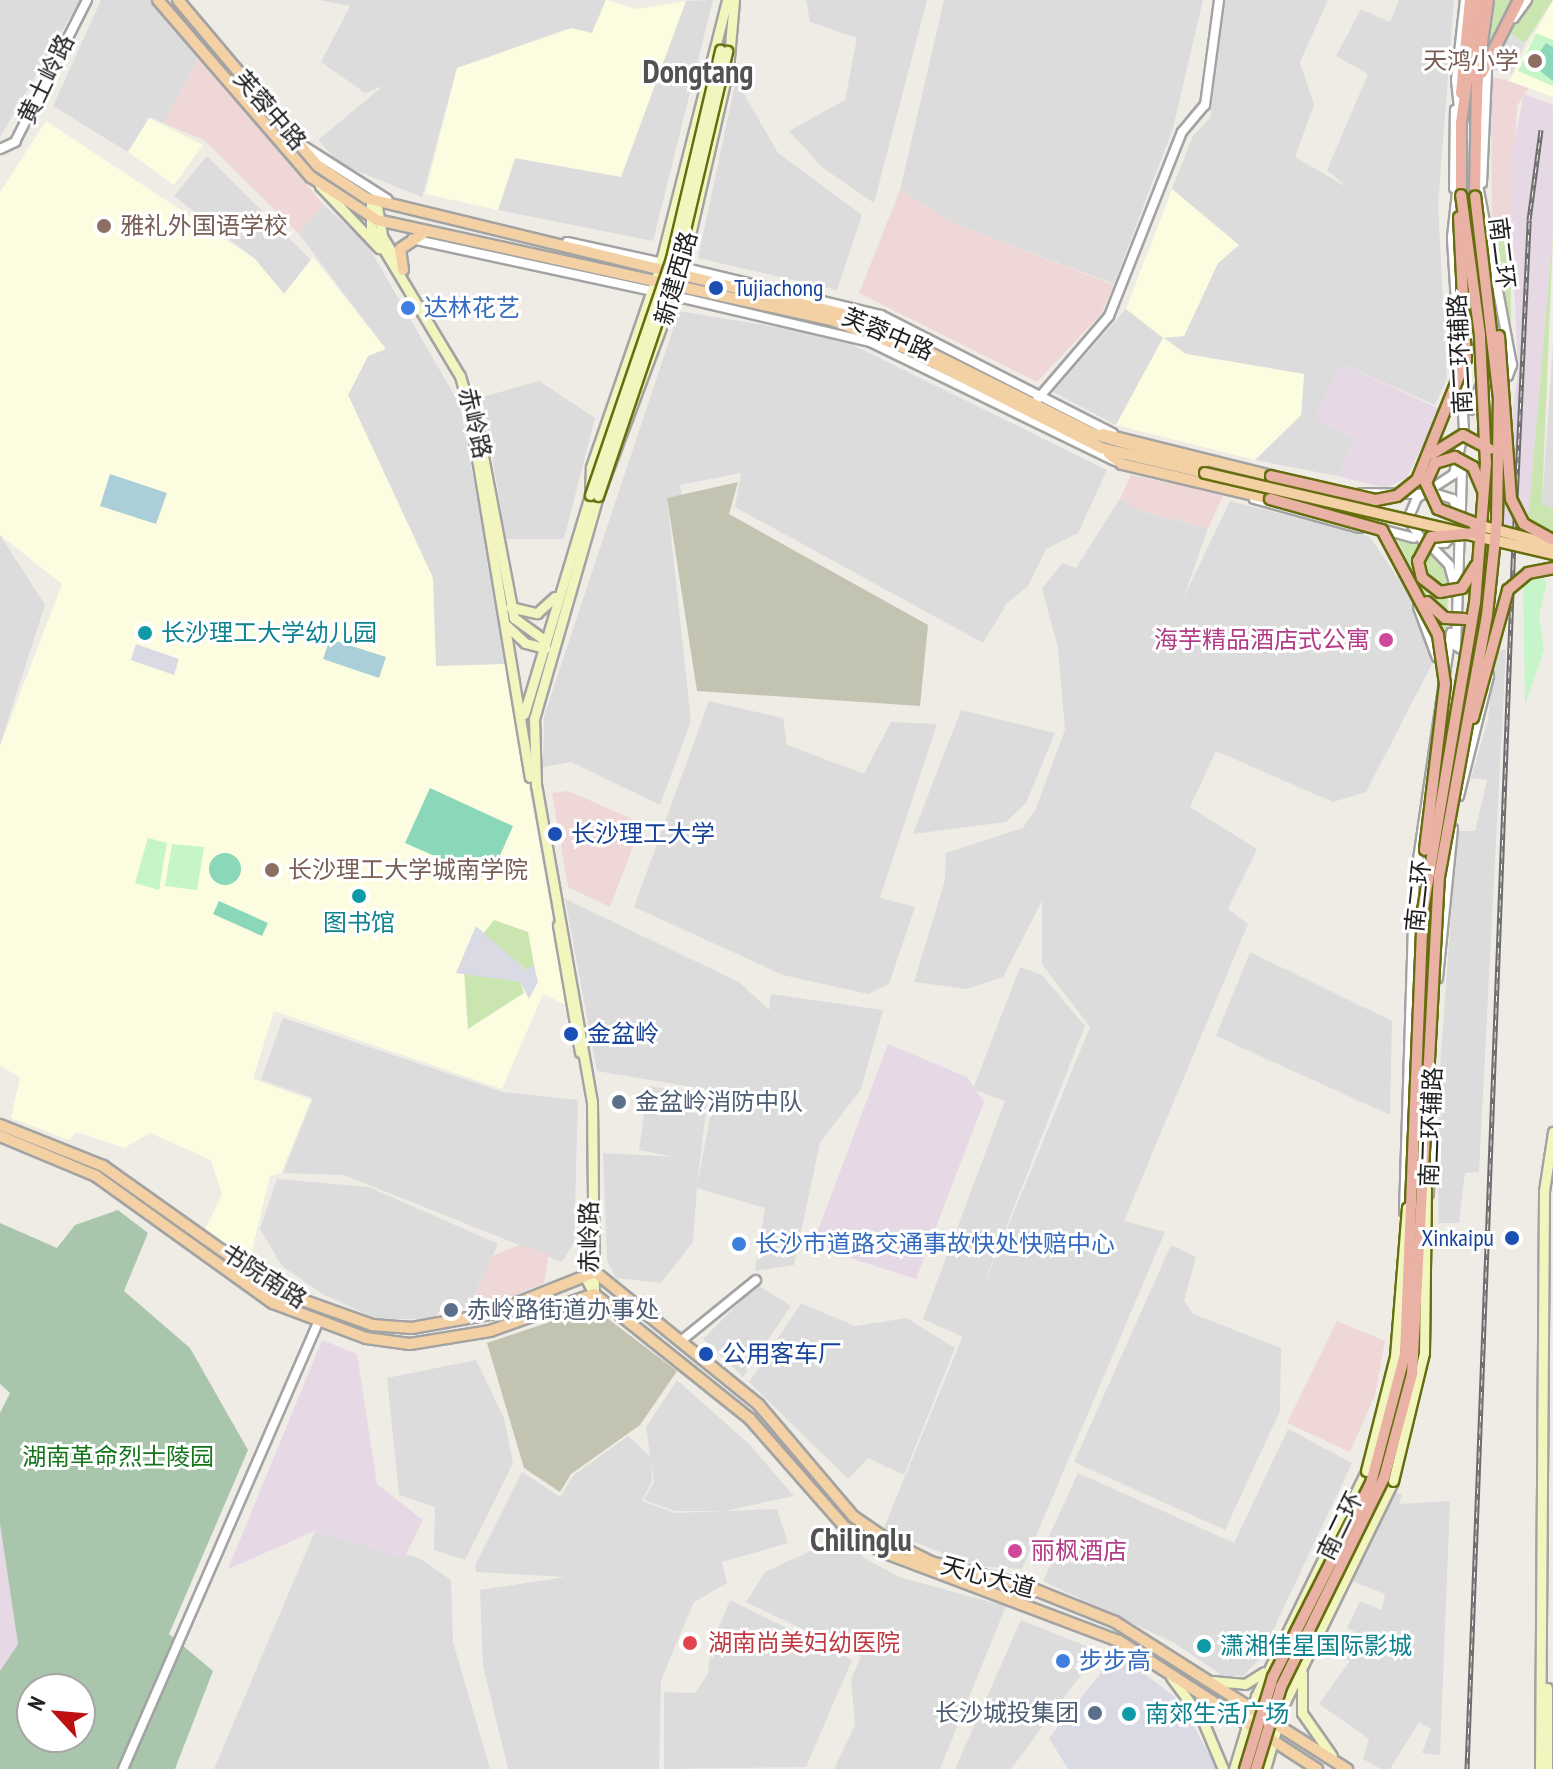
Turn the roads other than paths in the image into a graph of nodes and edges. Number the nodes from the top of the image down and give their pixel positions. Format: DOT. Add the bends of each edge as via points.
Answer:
graph roads {
  1 [pos="87,0"];
  2 [pos="158,0"];
  3 [pos="178,0"];
  4 [pos="727,0"];
  5 [pos="734,0"];
  6 [pos="1219,0"];
  7 [pos="1467,0"];
  8 [pos="1478,0"];
  9 [pos="1488,0"];
  10 [pos="1519,0"];
  11 [pos="1527,0"];
  12 [pos="724,50"];
  13 [pos="1487,71"];
  14 [pos="1455,93"];
  15 [pos="1477,94"];
  16 [pos="1461,123"];
  17 [pos="299,144"];
  18 [pos="0,149"];
  19 [pos="311,177"];
  20 [pos="1479,198"];
  21 [pos="1457,199"];
  22 [pos="373,200"];
  23 [pos="373,218"];
  24 [pos="424,233"];
  25 [pos="411,238"];
  26 [pos="387,256"];
  27 [pos="403,270"];
  28 [pos="658,270"];
  29 [pos="680,275"];
  30 [pos="1484,278"];
  31 [pos="652,291"];
  32 [pos="673,295"];
  33 [pos="1037,400"];
  34 [pos="1094,434"];
  35 [pos="1117,435"];
  36 [pos="1124,459"];
  37 [pos="1248,467"];
  38 [pos="1424,467"];
  39 [pos="1206,470"];
  40 [pos="1271,476"];
  41 [pos="1499,479"];
  42 [pos="1238,492"];
  43 [pos="1427,493"];
  44 [pos="1370,494"];
  45 [pos="594,495"];
  46 [pos="1270,499"];
  47 [pos="1484,502"];
  48 [pos="1459,527"];
  49 [pos="1474,528"];
  50 [pos="1367,529"];
  51 [pos="1392,529"];
  52 [pos="1419,540"];
  53 [pos="1532,543"];
  54 [pos="1430,545"];
  55 [pos="1553,548"];
  56 [pos="1480,553"];
  57 [pos="1553,568"];
  58 [pos="1416,588"];
  59 [pos="1490,589"];
  60 [pos="559,592"];
  61 [pos="510,607"];
  62 [pos="507,626"];
  63 [pos="548,644"];
  64 [pos="1438,691"];
  65 [pos="523,718"];
  66 [pos="1455,777"];
  67 [pos="1423,910"];
  68 [pos="0,1125"];
  69 [pos="1553,1132"];
  70 [pos="0,1136"];
  71 [pos="1419,1153"];
  72 [pos="1553,1156"];
  73 [pos="590,1274"];
  74 [pos="756,1280"];
  75 [pos="594,1294"];
  76 [pos="317,1324"];
  77 [pos="682,1340"];
  78 [pos="1357,1492"];
  79 [pos="1384,1502"];
  80 [pos="1307,1653"];
  81 [pos="1269,1667"];
  82 [pos="1167,1671"];
  83 [pos="1201,1676"];
  84 [pos="1250,1709"];
  85 [pos="1245,1724"];
  86 [pos="1276,1726"];
  87 [pos="1272,1741"];
  88 [pos="123,1769"];
  89 [pos="1223,1769"];
  90 [pos="1234,1769"];
  91 [pos="1245,1769"];
  92 [pos="1256,1769"];
  93 [pos="1265,1769"];
  94 [pos="1317,1769"];
  95 [pos="1347,1769"];
  96 [pos="1540,1769"];
  97 [pos="1547,1769"];
  1 -- 18 [label="street, 黄土岭路" via="15,142"];
  2 -- 19 [label="main road, 芙蓉中路"];
  3 -- 17 [label="main road, 芙蓉中路"];
  4 -- 12 [label="main road, 新建西路"];
  5 -- 12 [label="main road, 新建西路"];
  6 -- 33 [label="street" via="1205,105 1182,132 1109,316"];
  7 -- 14 [label="street, 南二环辅路"];
  7 -- 16 [label="highway"];
  8 -- 16 [label="highway, 南二环"];
  9 -- 15 [label="highway, 南二环"];
  10 -- 15 [label="highway" via="1495,39"];
  11 -- 13 [label="street, 南二环辅路"];
  12 -- 28 [label="main road, 新建西路"];
  12 -- 29 [label="main road, 新建西路"];
  12 -- 45 [label="main road, 新建西路, bridge" via="671,258"];
  13 -- 15 [label="street, 南二环辅路"];
  13 -- 20 [label="street, 南二环辅路"];
  14 -- 16 [label="street, 南二环辅路"];
  14 -- 21 [label="street, 南二环辅路"];
  15 -- 20 [label="highway, 南二环"];
  16 -- 21 [label="highway, 南二环"];
  17 -- 22 [label="main road, 芙蓉中路" via="330,175"];
  17 -- 28 [label="street" via="370,192 408,206"];
  19 -- 23 [label="main road, 芙蓉中路"];
  19 -- 26 [label="main road, 赤岭路"];
  20 -- 30 [label="highway, 南二环, bridge"];
  20 -- 48 [label="street, 南二环辅路" via="1512,365 1508,376 1481,384 1474,395"];
  21 -- 38 [label="highway, bridge" via="1466,359"];
  21 -- 43 [label="street, 南二环辅路" via="1459,381 1467,406 1457,468"];
  21 -- 47 [label="highway, 南二环, bridge" via="1486,416"];
  22 -- 23 [label="main road, 赤岭路"];
  22 -- 28 [label="main road, 芙蓉中路"];
  23 -- 24 [label="main road, 芙蓉中路"];
  23 -- 26 [label="main road, 赤岭路"];
  23 -- 27 [label="main road, 赤岭路"];
  24 -- 25 [label="main road"];
  24 -- 28 [label="main road, 芙蓉中路"];
  25 -- 27 [label="main road" via="400,249"];
  25 -- 31 [label="street"];
  26 -- 62 [label="main road, 赤岭路" via="460,376"];
  27 -- 61 [label="main road, 赤岭路" via="475,404"];
  28 -- 29 [label="main road, 芙蓉中路"];
  28 -- 31 [label="main road, 新建西路"];
  29 -- 32 [label="main road, 新建西路"];
  29 -- 33 [label="main road, 芙蓉中路" via="870,322"];
  29 -- 36 [label="main road, 芙蓉中路" via="867,332"];
  30 -- 41 [label="highway, 南二环, bridge" via="1499,399"];
  30 -- 55 [label="highway, bridge" via="1507,391 1511,499 1524,524"];
  31 -- 32 [label="street"];
  31 -- 45 [label="main road, 新建西路" via="591,467"];
  32 -- 36 [label="street" via="870,342 1047,434"];
  32 -- 45 [label="main road, 新建西路"];
  33 -- 34 [label="main road, 芙蓉中路"];
  33 -- 35 [label="street"];
  34 -- 35 [label="main road"];
  34 -- 39 [label="main road, 芙蓉中路"];
  35 -- 37 [label="main road"];
  36 -- 39 [label="main road"];
  36 -- 42 [label="main road"];
  37 -- 40 [label="main road"];
  37 -- 44 [label="street"];
  38 -- 40 [label="highway, bridge" via="1412,486 1386,499"];
  38 -- 41 [label="highway, bridge" via="1445,441 1471,436 1490,450"];
  39 -- 49 [label="main road, 芙蓉中路, bridge"];
  41 -- 59 [label="highway, 南二环, bridge"];
  42 -- 46 [label="main road"];
  42 -- 50 [label="street"];
  43 -- 44 [label="street"];
  43 -- 48 [label="street" via="1453,499"];
  43 -- 52 [label="street" via="1408,519"];
  44 -- 50 [label="street" via="1381,506 1377,524"];
  45 -- 60 [label="main road, 新建西路"];
  45 -- 63 [label="main road, 新建西路"];
  46 -- 58 [label="highway, bridge" via="1382,530"];
  47 -- 49 [label="highway, bridge" via="1468,462 1448,457 1431,469 1426,491 1432,504"];
  47 -- 56 [label="highway, 南二环, bridge"];
  48 -- 49 [label="street"];
  48 -- 54 [label="street"];
  48 -- 79 [label="street, 南二环辅路" via="1456,646 1482,662 1489,684 1448,865 1421,1339"];
  49 -- 55 [label="main road, 芙蓉中路, bridge"];
  49 -- 56 [label="highway, bridge" via="1426,541 1419,570 1433,589 1450,593 1467,583"];
  50 -- 51 [label="street"];
  51 -- 52 [label="street"];
  51 -- 64 [label="street" via="1389,543 1436,653"];
  52 -- 54 [label="street"];
  53 -- 55 [label="street"];
  54 -- 64 [label="street, 南二环辅路" via="1454,581"];
  56 -- 67 [label="highway, 南二环, bridge"];
  57 -- 66 [label="highway, bridge" via="1520,577 1503,600"];
  58 -- 59 [label="highway, bridge" via="1454,620 1477,612"];
  58 -- 67 [label="highway, bridge" via="1446,671"];
  59 -- 66 [label="highway, 南二环, bridge"];
  60 -- 61 [label="main road" via="537,613"];
  60 -- 63 [label="main road, 新建西路"];
  61 -- 63 [label="main road" via="514,618"];
  62 -- 63 [label="main road"];
  62 -- 65 [label="main road, 赤岭路"];
  63 -- 65 [label="main road, 新建西路"];
  63 -- 73 [label="main road, 赤岭路" via="534,719 536,785 583,1030"];
  64 -- 78 [label="street, 南二环辅路" via="1414,887 1399,1358 1386,1423"];
  65 -- 73 [label="main road, 赤岭路" via="584,1074"];
  66 -- 71 [label="highway, 南二环, bridge" via="1436,914"];
  67 -- 71 [label="highway, 南二环, bridge"];
  68 -- 73 [label="main road, 书院南路" via="103,1166 280,1292 324,1313 412,1328 490,1314"];
  69 -- 96 [label="main road" via="1544,1191"];
  70 -- 76 [label="main road, 书院南路" via="96,1176 273,1303"];
  71 -- 78 [label="main road, bridge" via="1395,1356"];
  71 -- 79 [label="main road, bridge" via="1426,1333 1416,1404"];
  71 -- 91 [label="highway, 南二环, bridge" via="1407,1330 1393,1416 1363,1500 1273,1677"];
  71 -- 92 [label="highway, 南二环, bridge" via="1417,1332 1401,1427 1375,1501 1281,1687"];
  72 -- 97 [label="main road"];
  73 -- 75 [label="main road, 赤岭路"];
  73 -- 77 [label="main road, 天心大道"];
  74 -- 77 [label="street"];
  75 -- 76 [label="main road, 书院南路" via="490,1331 410,1344"];
  75 -- 82 [label="main road, 天心大道" via="750,1419 845,1527 883,1552 1067,1617"];
  76 -- 88 [label="street"];
  77 -- 83 [label="main road, 天心大道" via="758,1404 854,1517 889,1541 931,1562 1083,1607"];
  78 -- 81 [label="main road, 南二环辅路"];
  79 -- 80 [label="main road, 南二环辅路"];
  80 -- 86 [label="main road, 南二环辅路"];
  80 -- 95 [label="main road" via="1302,1713 1318,1743"];
  81 -- 83 [label="main road" via="1236,1686"];
  81 -- 84 [label="main road, 南二环辅路"];
  82 -- 85 [label="main road, 天心大道"];
  82 -- 89 [label="main road" via="1202,1719"];
  83 -- 84 [label="main road, 天心大道"];
  84 -- 85 [label="main road, 南二环辅路"];
  84 -- 86 [label="main road, 天心大道"];
  85 -- 87 [label="main road, 天心大道"];
  85 -- 90 [label="main road, 南二环辅路"];
  86 -- 87 [label="main road, 南二环辅路"];
  86 -- 95 [label="main road, 天心大道"];
  87 -- 93 [label="main road, 南二环辅路"];
  87 -- 94 [label="main road, 天心大道"];
}
